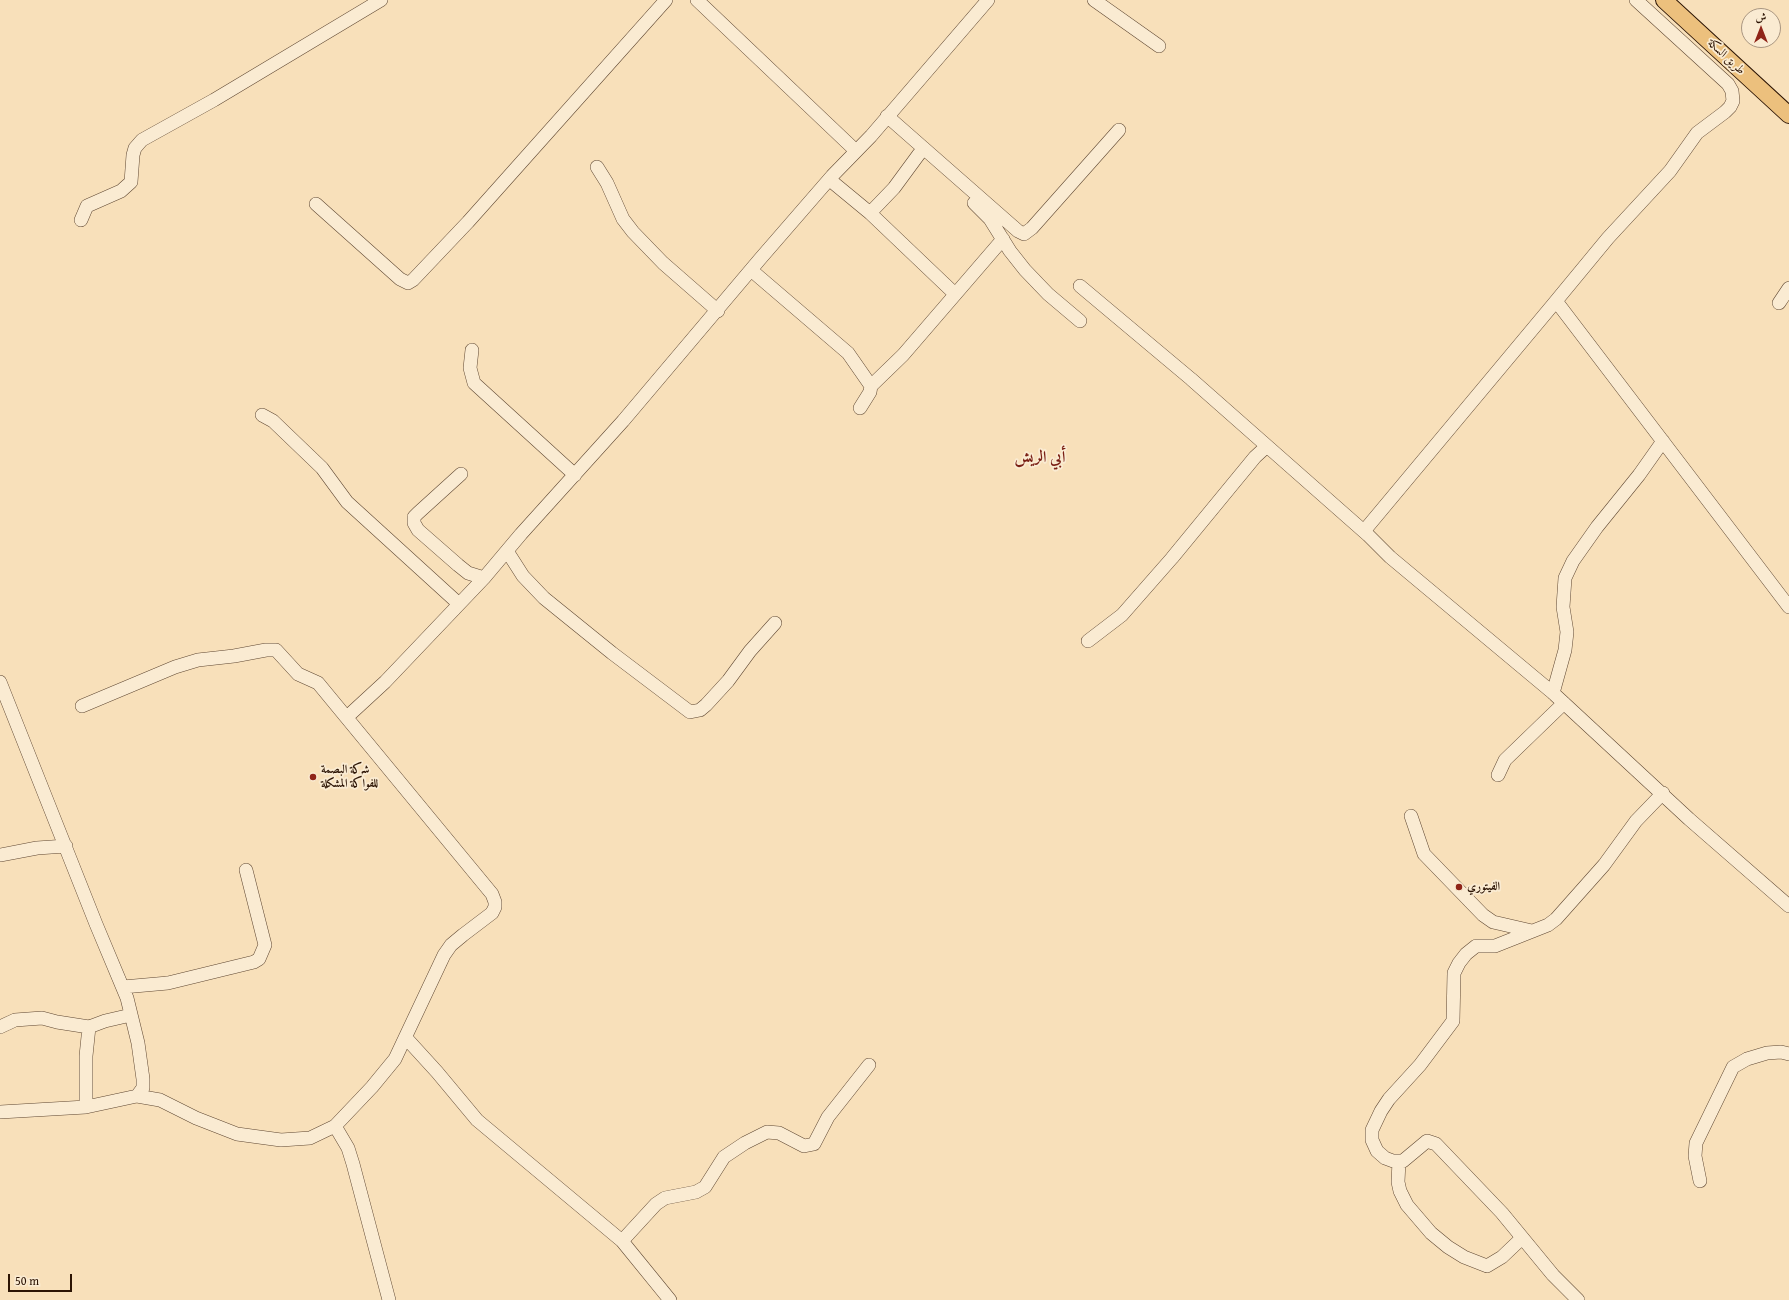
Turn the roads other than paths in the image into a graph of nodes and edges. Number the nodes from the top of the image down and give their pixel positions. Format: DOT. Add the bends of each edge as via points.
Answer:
graph roads {
  1 [pos="381,0"];
  2 [pos="666,0"];
  3 [pos="697,0"];
  4 [pos="988,0"];
  5 [pos="1094,0"];
  6 [pos="1636,0"];
  7 [pos="1664,0"];
  8 [pos="1160,46"];
  9 [pos="1789,115"];
  10 [pos="884,120"];
  11 [pos="1119,130"];
  12 [pos="856,151"];
  13 [pos="919,154"];
  14 [pos="597,167"];
  15 [pos="830,180"];
  16 [pos="316,204"];
  17 [pos="870,213"];
  18 [pos="81,220"];
  19 [pos="1003,239"];
  20 [pos="751,270"];
  21 [pos="1080,286"];
  22 [pos="1789,288"];
  23 [pos="955,294"];
  24 [pos="1556,300"];
  25 [pos="1779,303"];
  26 [pos="718,310"];
  27 [pos="1080,321"];
  28 [pos="472,350"];
  29 [pos="871,386"];
  30 [pos="860,408"];
  31 [pos="262,415"];
  32 [pos="1663,442"];
  33 [pos="1267,446"];
  34 [pos="461,474"];
  35 [pos="575,475"];
  36 [pos="1364,531"];
  37 [pos="507,551"];
  38 [pos="484,578"];
  39 [pos="459,604"];
  40 [pos="1789,608"];
  41 [pos="775,623"];
  42 [pos="1088,642"];
  43 [pos="0,682"];
  44 [pos="1553,692"];
  45 [pos="1564,703"];
  46 [pos="82,706"];
  47 [pos="347,717"];
  48 [pos="1498,775"];
  49 [pos="1663,793"];
  50 [pos="1411,816"];
  51 [pos="66,846"];
  52 [pos="0,855"];
  53 [pos="246,870"];
  54 [pos="1789,906"];
  55 [pos="1532,931"];
  56 [pos="123,987"];
  57 [pos="131,1015"];
  58 [pos="0,1027"];
  59 [pos="89,1027"];
  60 [pos="406,1038"];
  61 [pos="1789,1054"];
  62 [pos="869,1064"];
  63 [pos="137,1096"];
  64 [pos="86,1107"];
  65 [pos="0,1112"];
  66 [pos="335,1126"];
  67 [pos="1399,1161"];
  68 [pos="1700,1182"];
  69 [pos="1522,1238"];
  70 [pos="622,1241"];
  71 [pos="389,1300"];
  72 [pos="670,1300"];
  73 [pos="1578,1300"];
  1 -- 18 [label="street" via="240,85 142,140 133,155 132,182 121,191 87,206"];
  2 -- 16 [label="street" via="468,222 408,283 400,279"];
  3 -- 12 [label="street"];
  4 -- 10 [label="street"];
  5 -- 8 [label="street"];
  6 -- 24 [label="street" via="1728,84 1733,101 1725,112 1697,133 1670,171 1608,238"];
  7 -- 9 [label="main road, طريق السكة"];
  10 -- 11 [label="street" via="1024,234"];
  10 -- 12 [label="street"];
  10 -- 13 [label="street"];
  12 -- 15 [label="street"];
  13 -- 17 [label="street" via="894,188"];
  13 -- 19 [label="street" via="990,219"];
  14 -- 26 [label="street" via="623,219 633,232 663,263"];
  15 -- 17 [label="street"];
  15 -- 20 [label="street"];
  17 -- 23 [label="street"];
  19 -- 23 [label="street"];
  19 -- 27 [label="street" via="1048,294"];
  20 -- 26 [label="street"];
  20 -- 29 [label="street" via="840,346 856,363"];
  21 -- 33 [label="street"];
  22 -- 25 [label="street"];
  23 -- 29 [label="street" via="903,355"];
  24 -- 32 [label="street"];
  24 -- 36 [label="street"];
  26 -- 35 [label="street"];
  28 -- 35 [label="street" via="470,368 474,383"];
  29 -- 30 [label="street"];
  31 -- 39 [label="street" via="268,417 322,468 347,502"];
  32 -- 40 [label="street"];
  32 -- 44 [label="street" via="1597,527 1573,561 1565,578 1562,607 1567,632 1565,650"];
  33 -- 36 [label="street"];
  33 -- 42 [label="street" via="1122,615"];
  34 -- 38 [label="street" via="414,517 414,523 418,530 468,573"];
  35 -- 37 [label="street"];
  36 -- 44 [label="street" via="1390,557"];
  37 -- 38 [label="street"];
  37 -- 41 [label="street" via="523,576 544,598 690,712 700,710 706,705"];
  38 -- 39 [label="street"];
  39 -- 47 [label="street" via="385,682"];
  43 -- 51 [label="street"];
  44 -- 45 [label="street"];
  45 -- 48 [label="street" via="1505,760"];
  45 -- 49 [label="street"];
  46 -- 47 [label="street" via="175,666 272,649 276,650 298,674 318,683"];
  47 -- 60 [label="street" via="492,894 495,902 492,913 463,935 444,955"];
  49 -- 54 [label="street"];
  49 -- 55 [label="street" via="1636,821 1568,906 1548,925"];
  50 -- 55 [label="street" via="1424,854 1483,915 1501,925"];
  51 -- 52 [label="street"];
  51 -- 56 [label="street"];
  53 -- 56 [label="street" via="265,945 259,959 248,964 168,983"];
  55 -- 67 [label="street" via="1495,946 1476,946 1459,963 1454,973 1453,1022 1420,1065 1389,1099 1372,1130 1372,1140 1377,1151 1389,1160"];
  56 -- 57 [label="street"];
  57 -- 59 [label="street"];
  57 -- 63 [label="street" via="143,1079 143,1088"];
  58 -- 59 [label="street" via="15,1020 42,1018"];
  59 -- 64 [label="street"];
  60 -- 66 [label="street" via="395,1059"];
  60 -- 70 [label="street" via="477,1120"];
  61 -- 68 [label="street" via="1767,1053 1733,1066 1696,1143 1695,1156"];
  62 -- 70 [label="street" via="828,1117 814,1144 804,1146 779,1133 767,1132 745,1143 724,1157 705,1187 696,1192 665,1198 656,1204"];
  63 -- 64 [label="street"];
  63 -- 66 [label="street" via="160,1100 196,1118 244,1135 281,1140 310,1138"];
  64 -- 65 [label="street"];
  66 -- 71 [label="street" via="348,1148 353,1164"];
  67 -- 69 [label="street" via="1427,1141 1436,1144 1502,1213"];
  67 -- 69 [label="street" via="1398,1182 1407,1206 1431,1233 1448,1247 1487,1266 1502,1257"];
  69 -- 73 [label="street"];
  70 -- 72 [label="street"];
}
